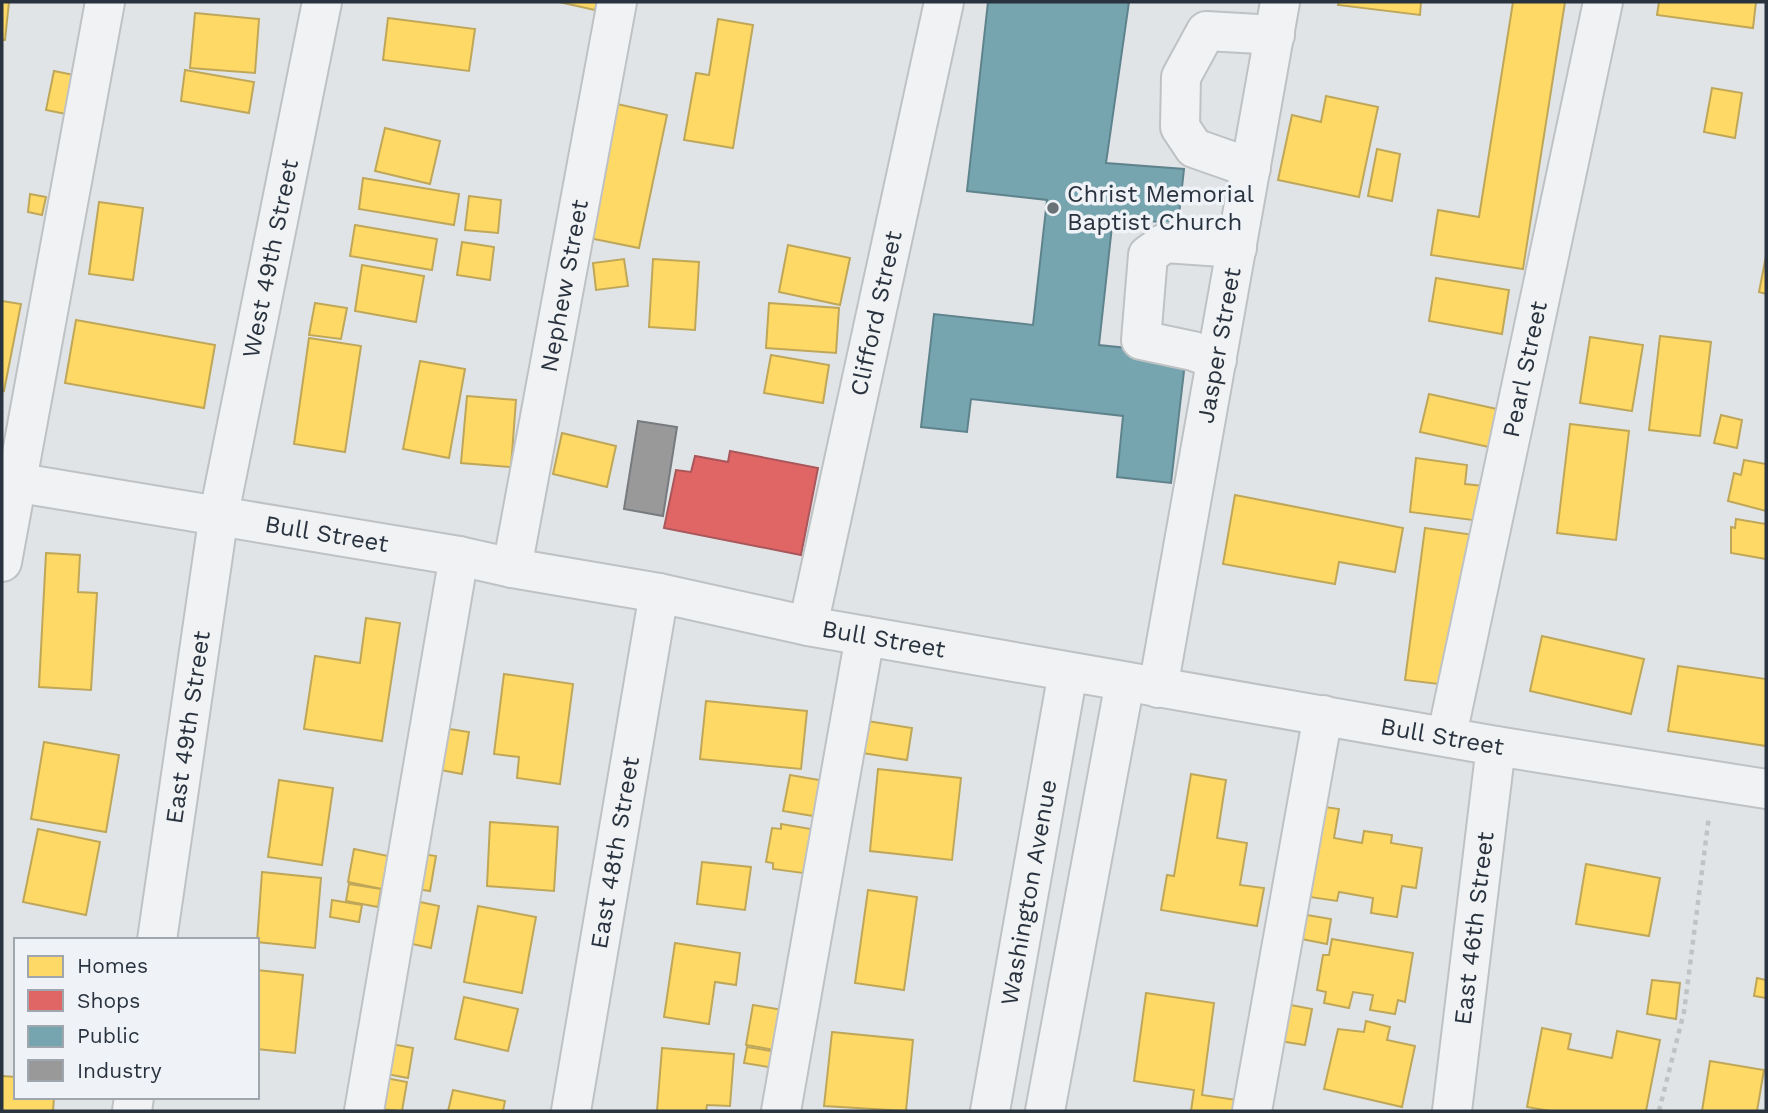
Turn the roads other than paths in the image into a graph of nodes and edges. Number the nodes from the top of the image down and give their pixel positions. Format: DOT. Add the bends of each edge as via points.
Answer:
graph roads {
  1 [pos="105,2"];
  2 [pos="321,2"];
  3 [pos="617,2"];
  4 [pos="944,2"];
  5 [pos="1603,2"];
  6 [pos="1278,18"];
  7 [pos="1251,168"];
  8 [pos="1237,248"];
  9 [pos="1217,360"];
  10 [pos="8,481"];
  11 [pos="219,514"];
  12 [pos="459,556"];
  13 [pos="2,562"];
  14 [pos="512,568"];
  15 [pos="659,593"];
  16 [pos="808,626"];
  17 [pos="865,636"];
  18 [pos="1068,672"];
  19 [pos="1142,685"];
  20 [pos="1323,715"];
  21 [pos="1447,735"];
  22 [pos="1496,746"];
  23 [pos="1766,789"];
  24 [pos="157,938"];
  25 [pos="364,1111"];
  26 [pos="570,1111"];
  27 [pos="781,1111"];
  28 [pos="990,1111"];
  29 [pos="1045,1111"];
  30 [pos="1252,1111"];
  31 [pos="1452,1111"];
  1 -- 10 [label="street"];
  2 -- 11 [label="street, West 49th Street"];
  3 -- 14 [label="street, Nephew Street"];
  4 -- 16 [label="street, Clifford Street"];
  5 -- 21 [label="street, Pearl Street"];
  6 -- 7 [label="street, Jasper Street"];
  6 -- 7 [label="street" via="1206,31 1181,77 1180,127 1194,148"];
  7 -- 8 [label="street, Jasper Street"];
  8 -- 9 [label="street, Jasper Street"];
  8 -- 9 [label="street" via="1165,243 1148,255 1141,340"];
  9 -- 19 [label="street, Jasper Street"];
  10 -- 11 [label="street, Bull Street"];
  10 -- 13 [label="street"];
  11 -- 12 [label="street, Bull Street"];
  11 -- 24 [label="street, East 49th Street"];
  12 -- 14 [label="street, Bull Street"];
  12 -- 25 [label="street"];
  14 -- 15 [label="street, Bull Street"];
  15 -- 16 [label="street, Bull Street"];
  15 -- 26 [label="street, East 48th Street"];
  16 -- 17 [label="street, Bull Street"];
  17 -- 18 [label="street, Bull Street"];
  17 -- 27 [label="street"];
  18 -- 19 [label="street, Bull Street"];
  18 -- 28 [label="street, Washington Avenue"];
  19 -- 20 [label="street, Bull Street"];
  19 -- 29 [label="street"];
  20 -- 21 [label="street, Bull Street"];
  20 -- 30 [label="street"];
  21 -- 22 [label="street, Bull Street"];
  22 -- 23 [label="street, Bull Street"];
  22 -- 31 [label="street, East 46th Street"];
}
